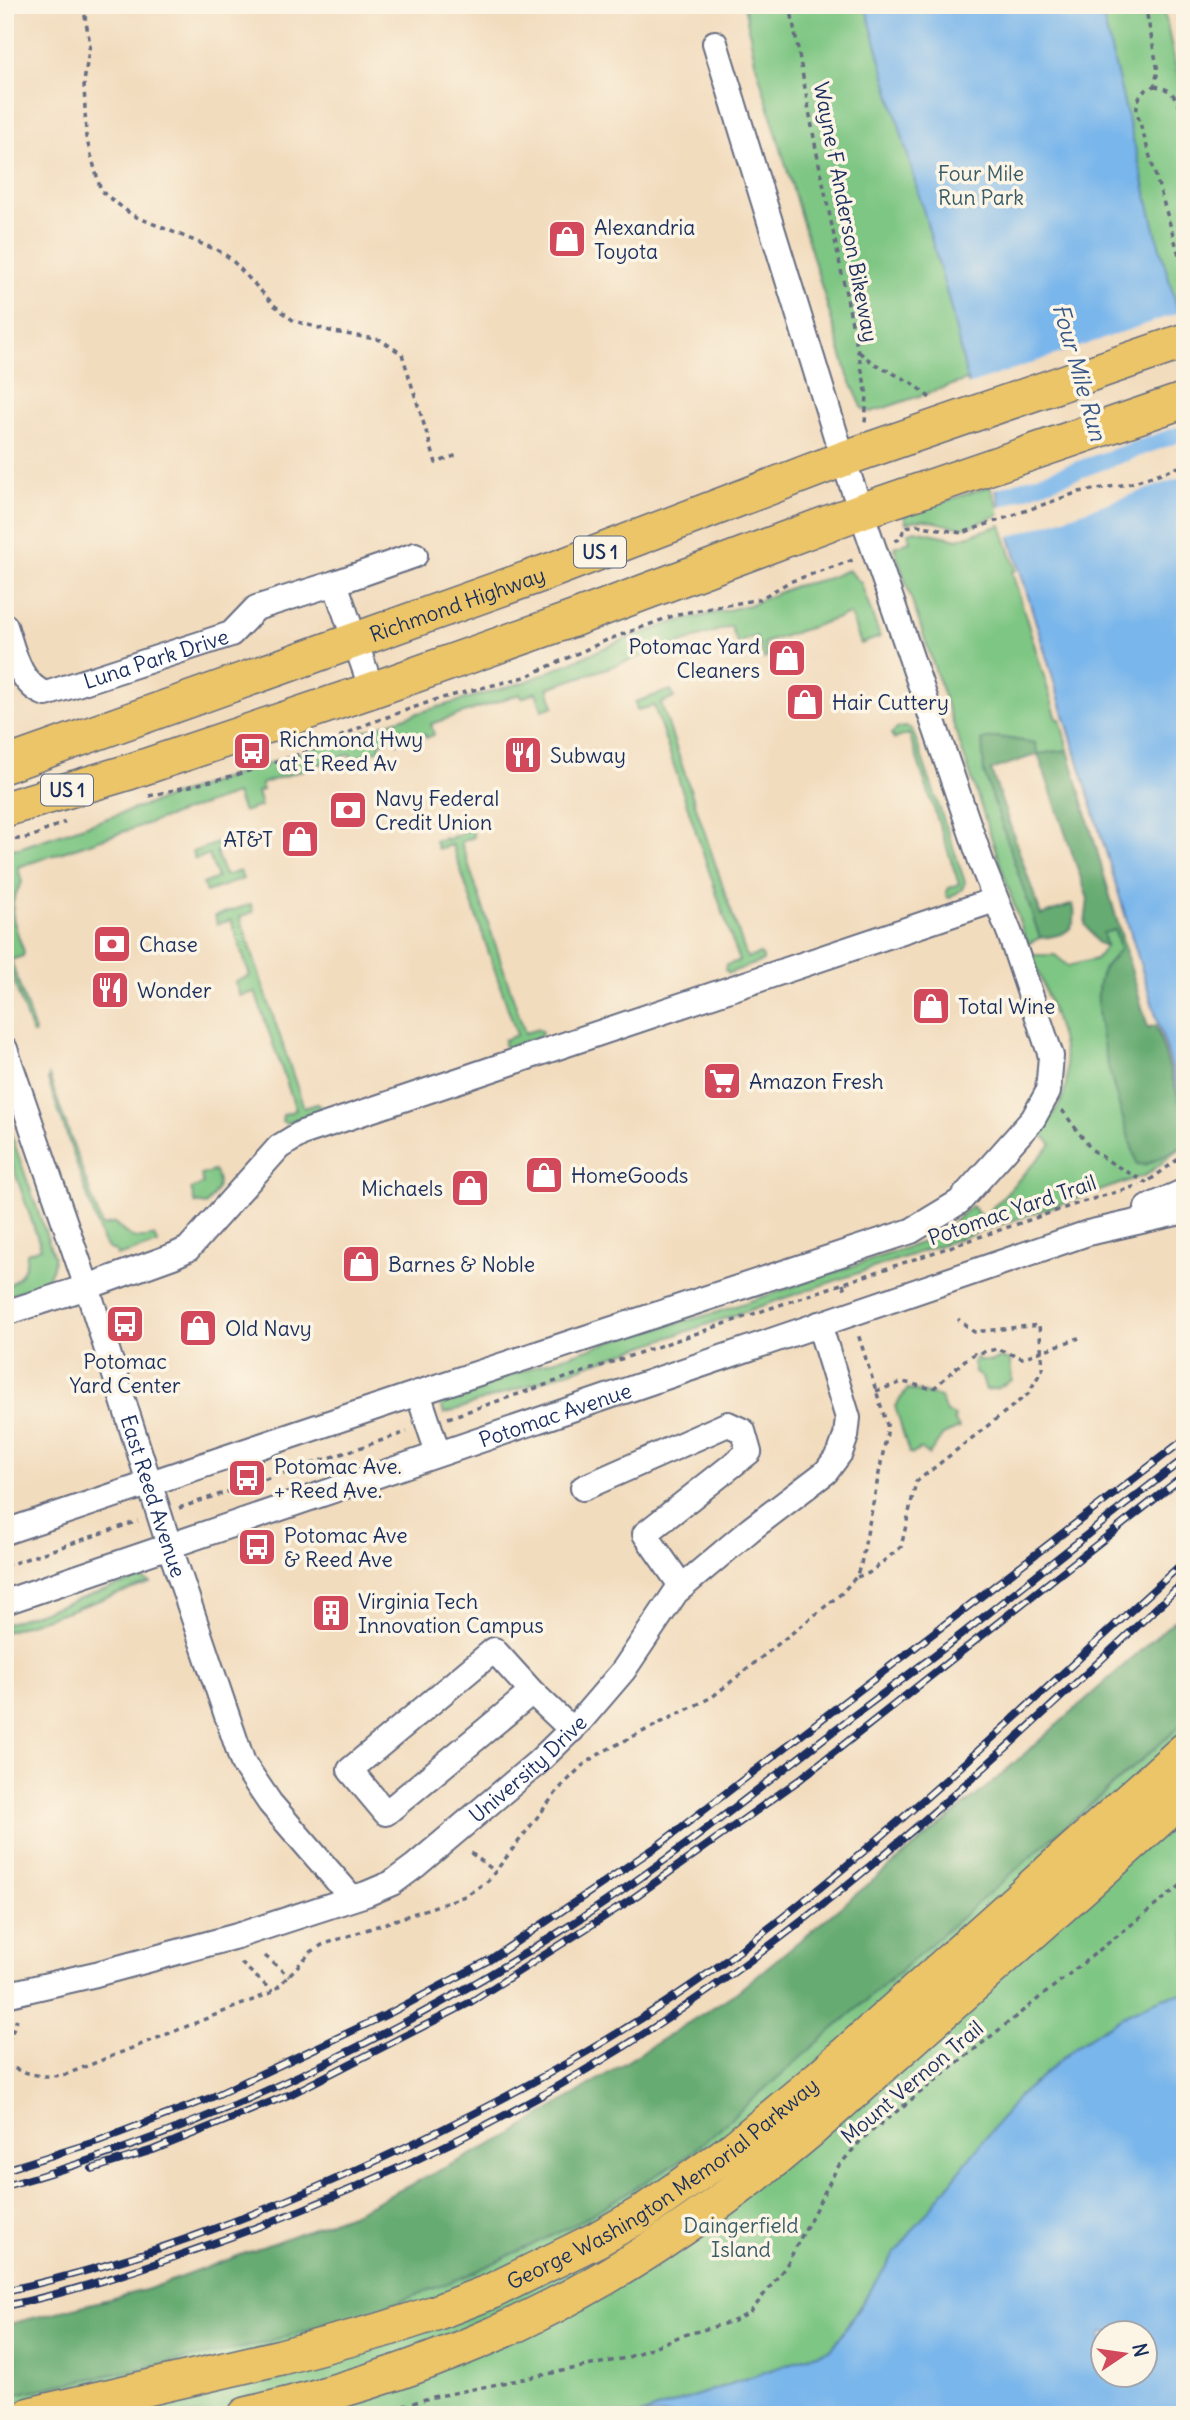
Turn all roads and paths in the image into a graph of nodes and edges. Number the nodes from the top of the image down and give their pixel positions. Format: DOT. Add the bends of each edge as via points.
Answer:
graph roads {
  1 [pos="83,5"];
  2 [pos="790,5"];
  3 [pos="1145,5"];
  4 [pos="715,43"];
  5 [pos="1154,86"];
  6 [pos="1185,130"];
  7 [pos="1185,275"];
  8 [pos="1185,341"];
  9 [pos="858,351"];
  10 [pos="1185,400"];
  11 [pos="936,402"];
  12 [pos="864,425"];
  13 [pos="460,454"];
  14 [pos="843,459"];
  15 [pos="1185,465"];
  16 [pos="861,510"];
  17 [pos="900,539"];
  18 [pos="415,555"];
  19 [pos="844,564"];
  20 [pos="335,583"];
  21 [pos="5,626"];
  22 [pos="355,641"];
  23 [pos="372,691"];
  24 [pos="5,765"];
  25 [pos="145,797"];
  26 [pos="5,809"];
  27 [pos="73,818"];
  28 [pos="5,841"];
  29 [pos="996,900"];
  30 [pos="5,1032"];
  31 [pos="9,1056"];
  32 [pos="1048,1092"];
  33 [pos="1184,1154"];
  34 [pos="1147,1183"];
  35 [pos="1185,1191"];
  36 [pos="1185,1211"];
  37 [pos="1105,1228"];
  38 [pos="87,1287"];
  39 [pos="5,1313"];
  40 [pos="958,1319"];
  41 [pos="819,1324"];
  42 [pos="1079,1338"];
  43 [pos="1041,1352"];
  44 [pos="876,1391"];
  45 [pos="418,1393"];
  46 [pos="428,1425"];
  47 [pos="438,1453"];
  48 [pos="149,1483"];
  49 [pos="583,1488"];
  50 [pos="188,1505"];
  51 [pos="133,1523"];
  52 [pos="5,1532"];
  53 [pos="169,1545"];
  54 [pos="5,1566"];
  55 [pos="856,1577"];
  56 [pos="682,1587"];
  57 [pos="5,1602"];
  58 [pos="531,1692"];
  59 [pos="572,1730"];
  60 [pos="1185,1750"];
  61 [pos="1185,1796"];
  62 [pos="471,1853"];
  63 [pos="496,1872"];
  64 [pos="1185,1882"];
  65 [pos="352,1898"];
  66 [pos="265,1955"];
  67 [pos="241,1963"];
  68 [pos="289,1976"];
  69 [pos="274,1992"];
  70 [pos="5,1995"];
  71 [pos="17,2019"];
  72 [pos="5,2050"];
  73 [pos="30,2415"];
  74 [pos="246,2415"];
  75 [pos="375,2415"];
  1 -- 13 [label="path" via="90,44 84,82 86,137 100,191 132,215 230,258 294,321 382,340 402,354 436,463"];
  2 -- 9 [label="path, Wayne F Anderson Bikeway"];
  3 -- 5 [label="path" via="1158,71"];
  4 -- 14 [label="street"];
  5 -- 6 [label="path" via="1172,91"];
  5 -- 7 [label="path" via="1136,103"];
  8 -- 14 [label="highway, Richmond Highway / US 1"];
  9 -- 11 [label="path"];
  9 -- 12 [label="path, Wayne F Anderson Bikeway" via="867,395"];
  10 -- 16 [label="highway, US 1"];
  14 -- 16 [label="street"];
  14 -- 22 [label="highway, Richmond Highway / US 1"];
  15 -- 17 [label="path" via="1128,484 1079,492 962,533 905,527"];
  16 -- 23 [label="highway, US 1"];
  16 -- 29 [label="street"];
  18 -- 20 [label="street, Luna Park Drive"];
  19 -- 25 [label="path" via="789,582 760,599 678,614 525,677 438,699 309,751"];
  20 -- 21 [label="street, Luna Park Drive" via="256,608 231,634 46,694 27,681 19,668"];
  20 -- 22 [label="street"];
  22 -- 23 [label="street"];
  22 -- 24 [label="highway, Richmond Highway / US 1"];
  23 -- 26 [label="highway, US 1"];
  27 -- 28 [label="path" via="32,837"];
  29 -- 32 [label="street" via="1051,1056"];
  29 -- 38 [label="street" via="302,1133 279,1147 188,1249"];
  30 -- 31 [label="street, East Reed Avenue"];
  31 -- 38 [label="street, East Reed Avenue"];
  32 -- 34 [label="path" via="1091,1149"];
  32 -- 45 [label="street" via="1033,1119 959,1202 911,1231"];
  33 -- 34 [label="path, Potomac Yard Trail"];
  34 -- 46 [label="path, Potomac Yard Trail"];
  35 -- 37 [label="street, Potomac Avenue"];
  36 -- 37 [label="street, Potomac Avenue"];
  37 -- 41 [label="street, Potomac Avenue"];
  38 -- 39 [label="street"];
  38 -- 48 [label="street, East Reed Avenue"];
  40 -- 43 [label="path" via="974,1332 1039,1325"];
  41 -- 47 [label="street, Potomac Avenue"];
  41 -- 56 [label="street, University Drive" via="848,1418 840,1453 826,1472"];
  42 -- 43 [label="path"];
  43 -- 44 [label="path" via="1022,1358 998,1349 974,1354 933,1389 903,1382"];
  43 -- 55 [label="path" via="1043,1368 1028,1394 916,1482 901,1547 869,1573"];
  45 -- 46 [label="street"];
  45 -- 48 [label="street"];
  46 -- 47 [label="street"];
  46 -- 50 [label="path, Potomac Yard Trail"];
  47 -- 53 [label="street, Potomac Avenue"];
  48 -- 52 [label="street"];
  48 -- 53 [label="street, East Reed Avenue"];
  49 -- 56 [label="street" via="728,1424 743,1431 749,1452 645,1534"];
  51 -- 54 [label="path"];
  53 -- 57 [label="street, Potomac Avenue"];
  53 -- 65 [label="street, East Reed Avenue" via="243,1763 270,1803"];
  56 -- 59 [label="street, University Drive" via="622,1671"];
  58 -- 58 [label="street" via="494,1650 350,1770 386,1813"];
  58 -- 59 [label="street"];
  59 -- 65 [label="street, University Drive" via="415,1867 392,1883"];
  60 -- 73 [label="highway, George Washington Memorial Parkway" via="746,2140 607,2234 502,2287 410,2321 292,2354"];
  61 -- 74 [label="highway, George Washington Memorial Parkway" via="808,2132 676,2234 581,2292 475,2342 368,2382"];
  62 -- 63 [label="path"];
  64 -- 75 [label="path, Mount Vernon Trail" via="863,2138 837,2168 786,2266 750,2313 626,2358 429,2398"];
  65 -- 70 [label="street, University Drive" via="237,1936"];
  66 -- 68 [label="path"];
  67 -- 69 [label="path"];
  71 -- 72 [label="path"];
}
